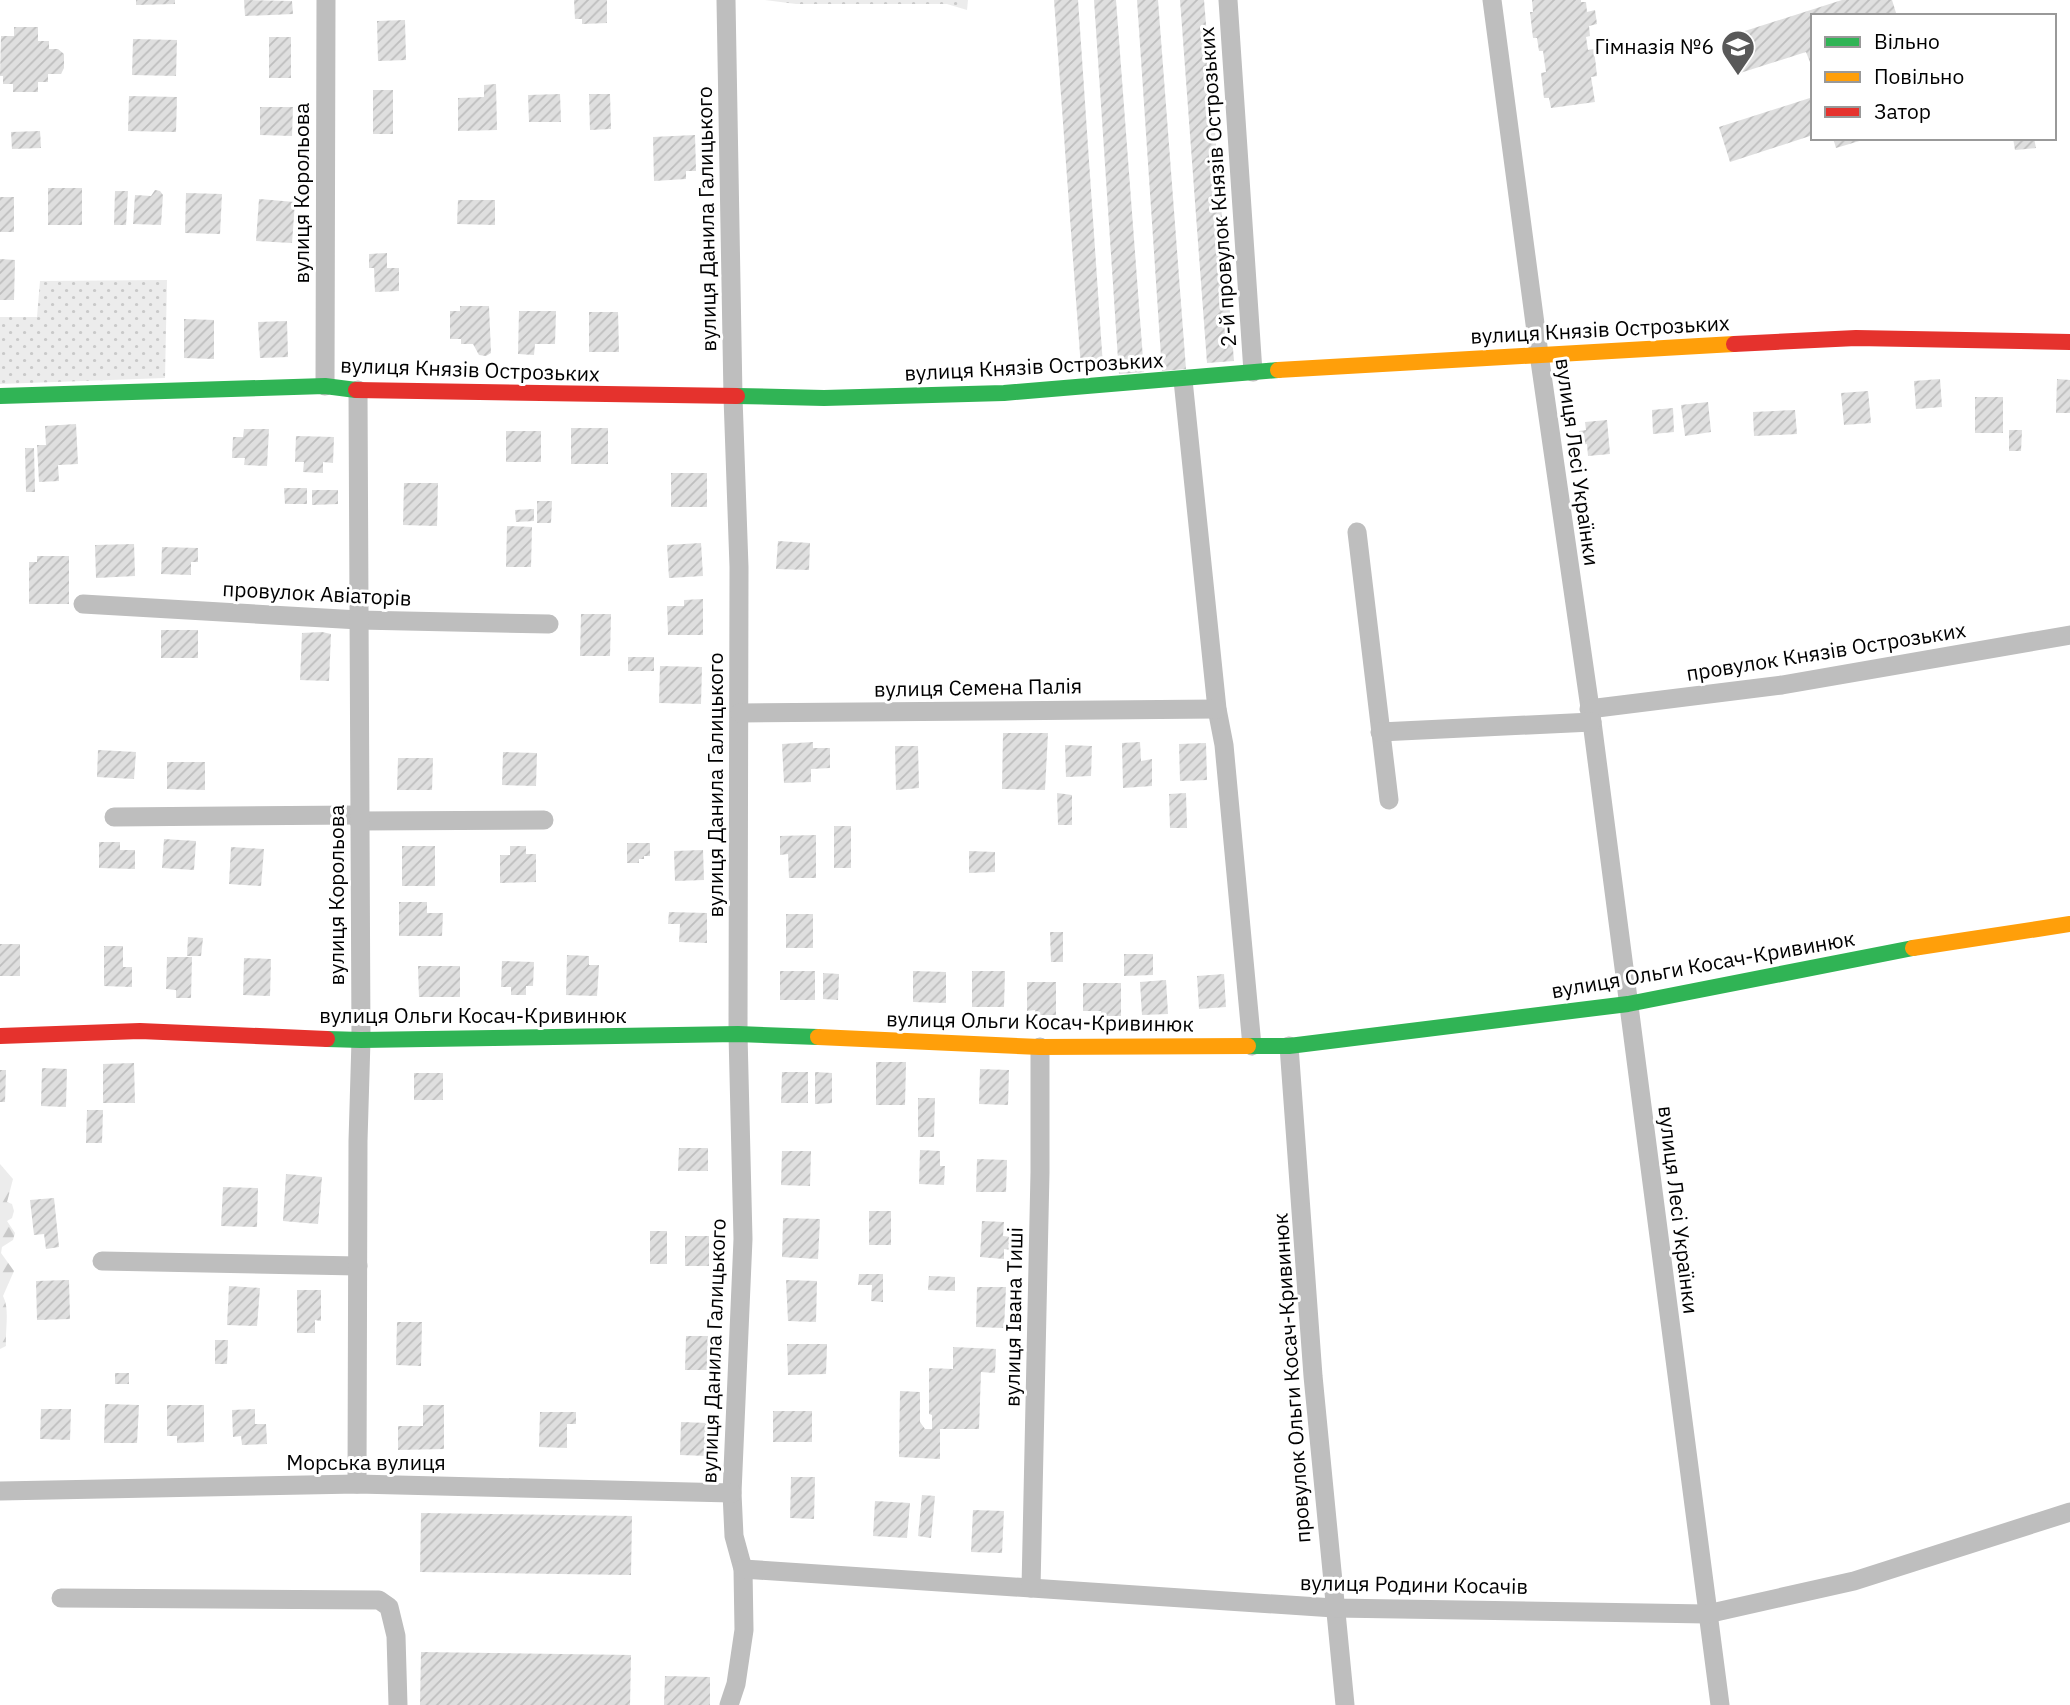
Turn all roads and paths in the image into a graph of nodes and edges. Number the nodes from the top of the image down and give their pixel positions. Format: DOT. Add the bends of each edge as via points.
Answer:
graph roads {
  1 [pos="326,0"];
  2 [pos="726,0"];
  3 [pos="1228,0"];
  4 [pos="1492,0"];
  5 [pos="2070,342"];
  6 [pos="1539,354"];
  7 [pos="1253,372"];
  8 [pos="1183,380"];
  9 [pos="325,386"];
  10 [pos="358,390"];
  11 [pos="0,396"];
  12 [pos="733,397"];
  13 [pos="1357,532"];
  14 [pos="83,604"];
  15 [pos="359,620"];
  16 [pos="549,624"];
  17 [pos="2070,635"];
  18 [pos="1217,709"];
  19 [pos="740,713"];
  20 [pos="1590,715"];
  21 [pos="1380,732"];
  22 [pos="1389,800"];
  23 [pos="114,817"];
  24 [pos="359,818"];
  25 [pos="544,820"];
  26 [pos="2070,924"];
  27 [pos="1629,1004"];
  28 [pos="738,1034"];
  29 [pos="0,1037"];
  30 [pos="360,1040"];
  31 [pos="1252,1046"];
  32 [pos="1289,1046"];
  33 [pos="1040,1047"];
  34 [pos="102,1261"];
  35 [pos="358,1266"];
  36 [pos="356,1484"];
  37 [pos="0,1491"];
  38 [pos="732,1493"];
  39 [pos="2070,1512"];
  40 [pos="743,1569"];
  41 [pos="1031,1588"];
  42 [pos="61,1598"];
  43 [pos="1334,1608"];
  44 [pos="1707,1614"];
  45 [pos="398,1705"];
  46 [pos="729,1705"];
  47 [pos="1345,1705"];
  48 [pos="1720,1705"];
  1 -- 9 [label="street, вулиця Корольова"];
  2 -- 12 [label="street, вулиця Данила Галицького"];
  3 -- 7 [label="street, 2-й провулок Князів Острозьких"];
  4 -- 6 [label="street, вулиця Лесі Українки"];
  5 -- 6 [label="street, вулиця Князів Острозьких" via="1875,337"];
  6 -- 7 [label="street, вулиця Князів Острозьких"];
  6 -- 20 [label="street, вулиця Лесі Українки"];
  7 -- 8 [label="street, вулиця Князів Острозьких"];
  8 -- 12 [label="street, вулиця Князів Острозьких" via="1004,393"];
  8 -- 18 [label="street"];
  9 -- 10 [label="street, вулиця Князів Острозьких"];
  9 -- 11 [label="street, вулиця Князів Острозьких"];
  10 -- 12 [label="street, вулиця Князів Острозьких"];
  10 -- 15 [label="street, вулиця Корольова"];
  12 -- 19 [label="street, вулиця Данила Галицького"];
  13 -- 21 [label="street"];
  14 -- 15 [label="street, провулок Авіаторів"];
  15 -- 16 [label="street, провулок Авіаторів"];
  15 -- 24 [label="street, вулиця Корольова"];
  17 -- 20 [label="street, провулок Князів Острозьких"];
  18 -- 19 [label="street, вулиця Семена Палія"];
  18 -- 31 [label="street"];
  19 -- 28 [label="street, вулиця Данила Галицького"];
  20 -- 21 [label="street"];
  20 -- 27 [label="street, вулиця Лесі Українки"];
  21 -- 22 [label="street"];
  23 -- 24 [label="street"];
  24 -- 25 [label="street"];
  24 -- 30 [label="street, вулиця Корольова"];
  26 -- 27 [label="street, вулиця Ольги Косач-Кривинюк" via="1921,946"];
  27 -- 32 [label="street, вулиця Ольги Косач-Кривинюк"];
  27 -- 44 [label="street, вулиця Лесі Українки"];
  28 -- 30 [label="street, вулиця Ольги Косач-Кривинюк"];
  28 -- 33 [label="street, вулиця Ольги Косач-Кривинюк"];
  28 -- 38 [label="street, вулиця Данила Галицького" via="743,1239"];
  29 -- 30 [label="street, вулиця Ольги Косач-Кривинюк" via="140,1031"];
  30 -- 35 [label="street, вулиця Корольова"];
  31 -- 32 [label="street, вулиця Ольги Косач-Кривинюк"];
  31 -- 33 [label="street, вулиця Ольги Косач-Кривинюк"];
  32 -- 43 [label="street, провулок Ольги Косач-Кривинюк"];
  33 -- 41 [label="street, вулиця Івана Тиші"];
  34 -- 35 [label="street"];
  35 -- 36 [label="street, вулиця Корольова"];
  36 -- 37 [label="street, Морська вулиця"];
  36 -- 38 [label="street, Морська вулиця"];
  38 -- 40 [label="street, вулиця Данила Галицького" via="734,1535"];
  39 -- 44 [label="street, вулиця Родини Косачів" via="1854,1581"];
  40 -- 41 [label="street, вулиця Родини Косачів"];
  40 -- 46 [label="street, вулиця Данила Галицького" via="744,1630"];
  41 -- 43 [label="street, вулиця Родини Косачів"];
  42 -- 45 [label="street" via="379,1600 389,1607 396,1636"];
  43 -- 44 [label="street, вулиця Родини Косачів"];
  43 -- 47 [label="street, провулок Ольги Косач-Кривинюк"];
  44 -- 48 [label="street, вулиця Лесі Українки"];
}
